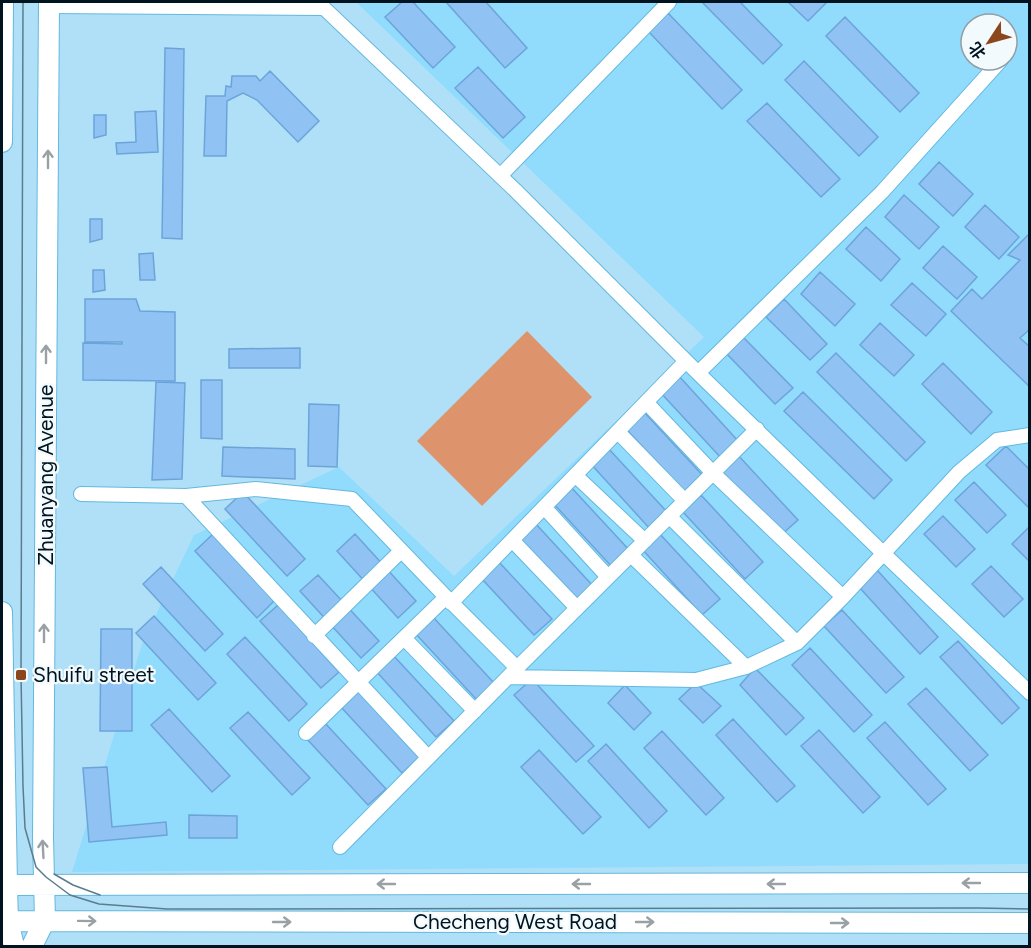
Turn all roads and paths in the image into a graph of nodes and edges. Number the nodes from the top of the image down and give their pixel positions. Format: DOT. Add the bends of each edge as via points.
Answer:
graph roads {
  1 [pos="3,2"];
  2 [pos="669,2"];
  3 [pos="49,4"];
  4 [pos="289,5"];
  5 [pos="990,72"];
  6 [pos="2,142"];
  7 [pos="500,176"];
  8 [pos="686,361"];
  9 [pos="698,373"];
  10 [pos="646,402"];
  11 [pos="757,429"];
  12 [pos="618,432"];
  13 [pos="1029,435"];
  14 [pos="713,473"];
  15 [pos="575,475"];
  16 [pos="81,494"];
  17 [pos="186,496"];
  18 [pos="685,501"];
  19 [pos="544,507"];
  20 [pos="669,516"];
  21 [pos="512,540"];
  22 [pos="645,541"];
  23 [pos="401,550"];
  24 [pos="884,554"];
  25 [pos="631,555"];
  26 [pos="608,577"];
  27 [pos="843,597"];
  28 [pos="448,600"];
  29 [pos="577,608"];
  30 [pos="2,612"];
  31 [pos="314,636"];
  32 [pos="404,638"];
  33 [pos="796,643"];
  34 [pos="746,667"];
  35 [pos="512,672"];
  36 [pos="358,682"];
  37 [pos="1029,693"];
  38 [pos="475,711"];
  39 [pos="306,733"];
  40 [pos="428,757"];
  41 [pos="339,847"];
  42 [pos="1029,883"];
  43 [pos="4,885"];
  44 [pos="44,885"];
  45 [pos="45,920"];
  46 [pos="5,921"];
  47 [pos="1029,923"];
  48 [pos="14,946"];
  49 [pos="32,946"];
  1 -- 6 [label="main road"];
  2 -- 7 [label="street"];
  3 -- 4 [label="street"];
  44 -- 3 [label="main road, Zhuanyang Avenue, one-way"];
  4 -- 7 [label="street" via="324,8"];
  5 -- 9 [label="street" via="882,192"];
  7 -- 8 [label="street"];
  8 -- 9 [label="street"];
  8 -- 10 [label="street"];
  9 -- 11 [label="street"];
  10 -- 12 [label="street"];
  10 -- 14 [label="street"];
  11 -- 14 [label="street"];
  11 -- 24 [label="street"];
  12 -- 15 [label="street"];
  12 -- 18 [label="street"];
  13 -- 24 [label="street" via="997,440 959,472"];
  14 -- 18 [label="street"];
  14 -- 27 [label="street"];
  15 -- 19 [label="street"];
  15 -- 22 [label="street"];
  16 -- 17 [label="street"];
  17 -- 23 [label="street" via="256,489 352,499"];
  17 -- 31 [label="street"];
  18 -- 20 [label="street"];
  19 -- 21 [label="street"];
  19 -- 26 [label="street"];
  20 -- 22 [label="street"];
  20 -- 33 [label="street"];
  21 -- 28 [label="street"];
  21 -- 29 [label="street"];
  22 -- 25 [label="street"];
  23 -- 28 [label="street"];
  23 -- 31 [label="street"];
  24 -- 27 [label="street"];
  24 -- 37 [label="street"];
  25 -- 26 [label="street"];
  25 -- 34 [label="street"];
  26 -- 29 [label="street"];
  27 -- 33 [label="street"];
  28 -- 32 [label="street"];
  28 -- 35 [label="street"];
  29 -- 35 [label="street"];
  30 -- 43 [label="main road"];
  31 -- 36 [label="street"];
  32 -- 36 [label="street"];
  32 -- 38 [label="street"];
  33 -- 34 [label="street"];
  34 -- 35 [label="street" via="696,680"];
  35 -- 38 [label="street"];
  36 -- 39 [label="street"];
  36 -- 40 [label="street"];
  38 -- 40 [label="street"];
  40 -- 41 [label="street"];
  42 -- 44 [label="main road, Checheng West Road, one-way"];
  43 -- 44 [label="main road, Checheng West Road"];
  43 -- 46 [label="main road"];
  44 -- 45 [label="main road, Zhuanyang Avenue"];
  45 -- 46 [label="main road, Checheng West Road"];
  45 -- 47 [label="main road, Checheng West Road, one-way"];
  45 -- 49 [label="main road, Zhuanyang Avenue"];
  46 -- 48 [label="main road"];
}
